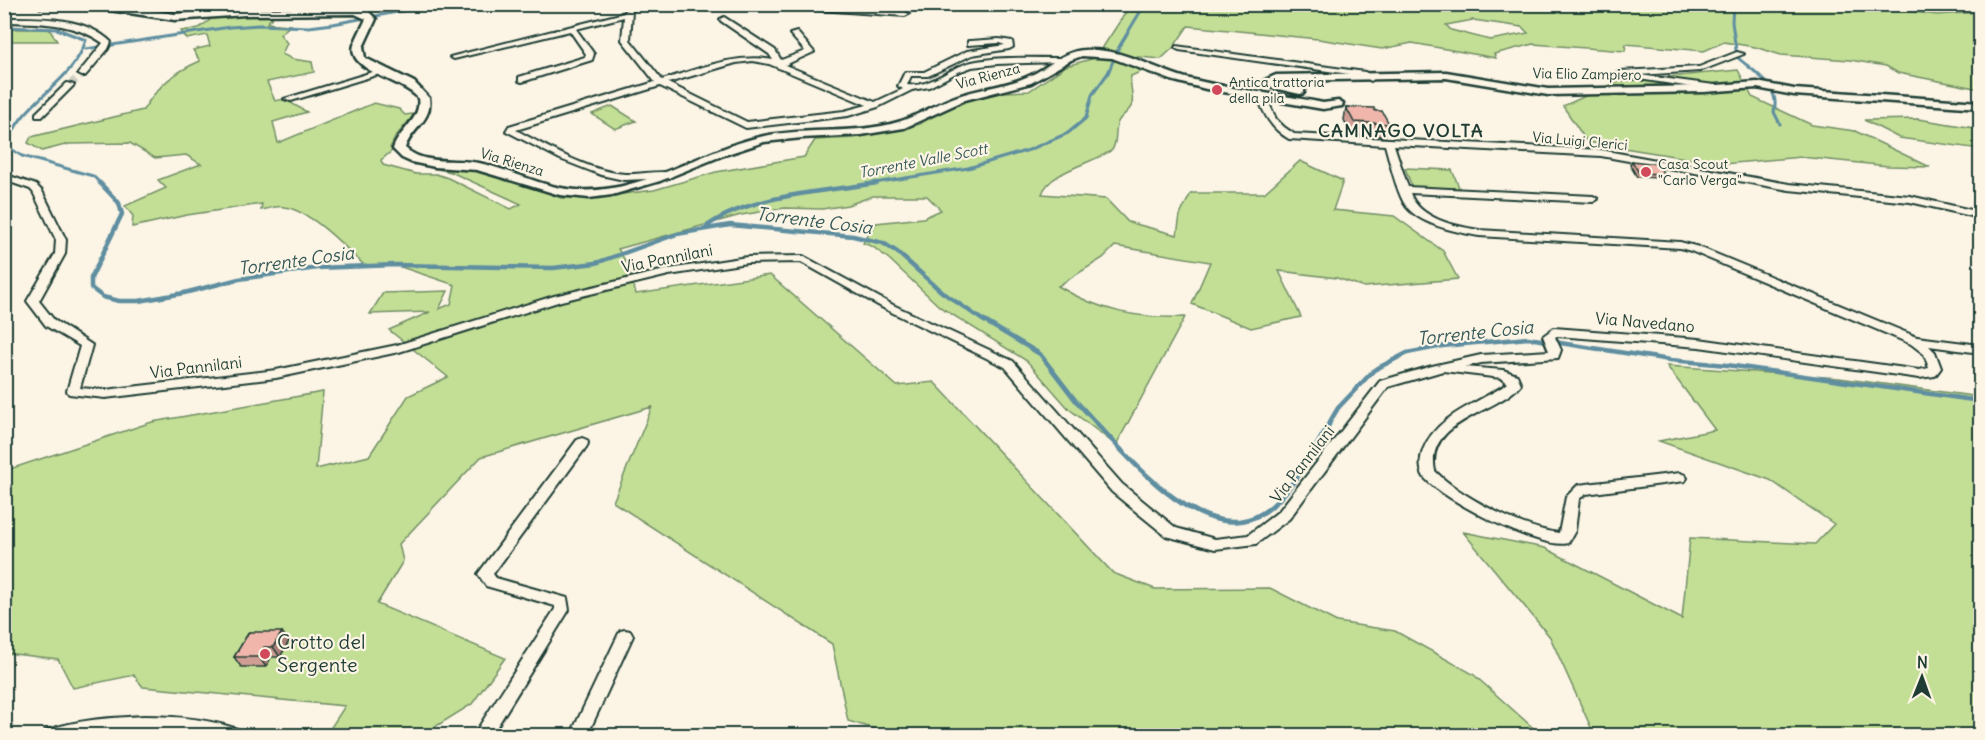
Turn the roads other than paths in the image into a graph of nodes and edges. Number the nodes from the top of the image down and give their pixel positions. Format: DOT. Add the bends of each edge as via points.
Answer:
graph roads {
  1 [pos="40,4"];
  2 [pos="633,4"];
  3 [pos="801,4"];
  4 [pos="628,14"];
  5 [pos="905,14"];
  6 [pos="724,19"];
  7 [pos="4,20"];
  8 [pos="571,27"];
  9 [pos="794,34"];
  10 [pos="971,43"];
  11 [pos="1179,48"];
  12 [pos="821,50"];
  13 [pos="810,52"];
  14 [pos="1737,55"];
  15 [pos="454,57"];
  16 [pos="1060,60"];
  17 [pos="777,65"];
  18 [pos="379,73"];
  19 [pos="82,74"];
  20 [pos="1371,78"];
  21 [pos="522,79"];
  22 [pos="659,82"];
  23 [pos="70,85"];
  24 [pos="1719,87"];
  25 [pos="909,89"];
  26 [pos="1261,94"];
  27 [pos="288,99"];
  28 [pos="1338,104"];
  29 [pos="875,105"];
  30 [pos="1980,105"];
  31 [pos="39,115"];
  32 [pos="1389,143"];
  33 [pos="669,176"];
  34 [pos="4,177"];
  35 [pos="1404,190"];
  36 [pos="1593,199"];
  37 [pos="1980,215"];
  38 [pos="1915,341"];
  39 [pos="1980,349"];
  40 [pos="1441,368"];
  41 [pos="1384,384"];
  42 [pos="582,443"];
  43 [pos="1680,478"];
  44 [pos="625,636"];
  45 [pos="51,735"];
  46 [pos="237,735"];
  47 [pos="481,735"];
  48 [pos="579,735"];
  1 -- 18 [label="street, Via Rienza" via="103,6 175,17 245,12 362,13 369,16 370,22 358,47 360,59"];
  2 -- 4 [label="street"];
  3 -- 5 [label="street"];
  4 -- 8 [label="street"];
  4 -- 22 [label="street" via="626,40"];
  6 -- 17 [label="street" via="772,52"];
  7 -- 19 [label="street" via="89,30 106,45"];
  8 -- 15 [label="street"];
  8 -- 21 [label="street" via="589,58"];
  9 -- 13 [label="street"];
  10 -- 25 [label="street" via="999,41 1009,43 1009,47 970,53 925,74 908,74 902,86"];
  11 -- 20 [label="street" via="1276,60"];
  12 -- 13 [label="street"];
  13 -- 17 [label="street"];
  14 -- 24 [label="street" via="1700,69 1620,73"];
  16 -- 25 [label="street" via="964,66 937,82"];
  16 -- 26 [label="street, Via Rienza" via="1073,54 1107,53 1186,82"];
  16 -- 33 [label="street, Via Rienza" via="1046,73 1028,81 961,98 916,120 837,134 792,135 749,142"];
  17 -- 22 [label="street" via="753,59 735,61"];
  17 -- 29 [label="street"];
  18 -- 27 [label="street"];
  18 -- 33 [label="street, Via Rienza" via="408,82 424,98 422,113 400,141 399,149 405,156 491,168 569,194 618,190"];
  20 -- 24 [label="street, Via Elio Zampiero" via="1452,75 1548,92"];
  20 -- 28 [label="street, Via Elio Zampiero" via="1270,80 1277,86"];
  22 -- 29 [label="street" via="751,125 845,114"];
  22 -- 33 [label="street" via="511,131 618,177"];
  23 -- 31 [label="street"];
  24 -- 30 [label="street, Via Elio Zampiero" via="1742,85"];
  25 -- 29 [label="street"];
  26 -- 28 [label="street, Via Rienza" via="1323,106"];
  26 -- 32 [label="street, Via Luigi Clerici" via="1268,114 1292,137"];
  32 -- 35 [label="street"];
  32 -- 37 [label="street, Via Luigi Clerici" via="1601,153 1790,187 1910,199"];
  34 -- 41 [label="street, Via Pannilani" via="37,191 60,240 60,254 33,301 50,323 86,345 73,391 105,394 276,374 399,348 558,298 669,272 747,260 803,258 889,307 1009,364 1117,488 1171,532 1215,544 1251,540 1284,515"];
  35 -- 36 [label="street"];
  35 -- 38 [label="street" via="1418,213 1456,229 1695,249"];
  38 -- 39 [label="street"];
  38 -- 40 [label="street, Via Navedano" via="1934,361 1931,373 1906,373 1699,344 1563,332 1549,336 1554,355 1481,359"];
  40 -- 41 [label="street, Via Navedano"];
  40 -- 43 [label="street" via="1503,374 1513,378 1515,384 1458,418 1436,438 1426,463 1429,473 1457,496 1529,532 1563,539 1568,531 1573,497 1583,489"];
  42 -- 47 [label="street" via="485,574 491,582 562,602 562,610"];
  44 -- 48 [label="street"];
  45 -- 46 [label="street" via="138,723 212,727"];
}
